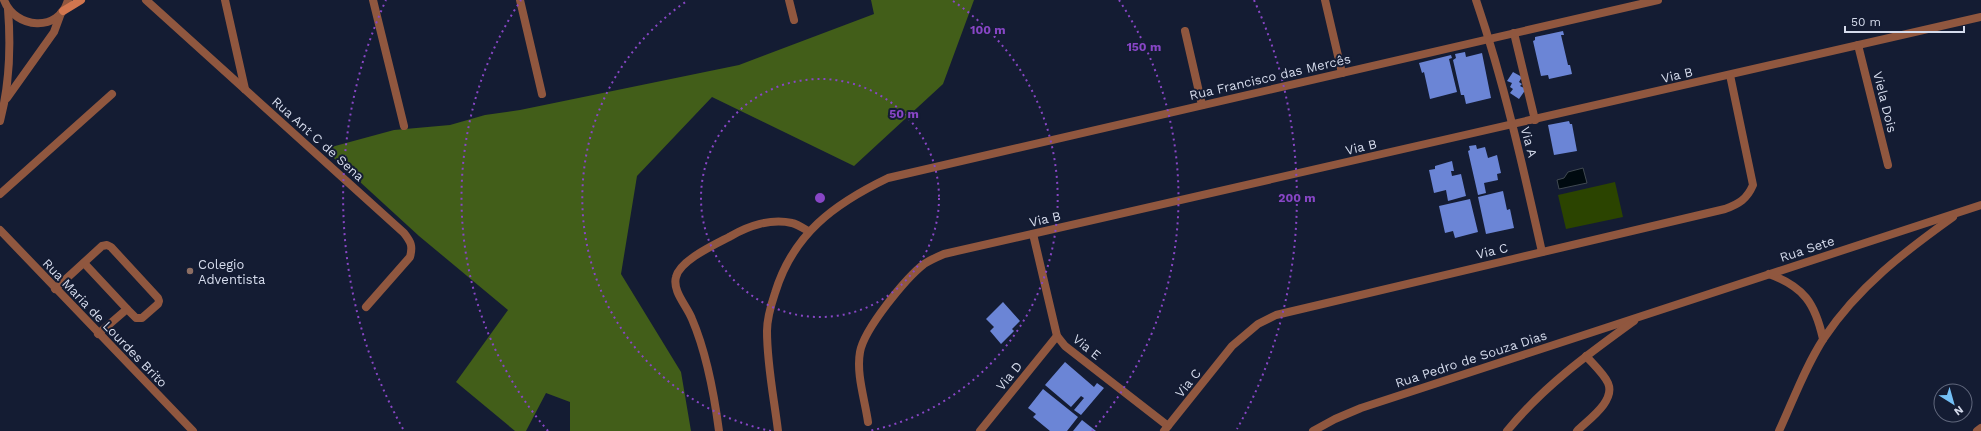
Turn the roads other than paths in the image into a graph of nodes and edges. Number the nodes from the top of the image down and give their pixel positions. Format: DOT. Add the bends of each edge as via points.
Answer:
graph roads {
  1 [pos="68,0"];
  2 [pos="81,0"];
  3 [pos="146,0"];
  4 [pos="225,0"];
  5 [pos="373,0"];
  6 [pos="520,0"];
  7 [pos="789,0"];
  8 [pos="1325,0"];
  9 [pos="1476,0"];
  10 [pos="1658,0"];
  11 [pos="5,4"];
  12 [pos="62,12"];
  13 [pos="1981,17"];
  14 [pos="794,20"];
  15 [pos="1185,31"];
  16 [pos="1514,33"];
  17 [pos="1489,39"];
  18 [pos="1858,45"];
  19 [pos="1342,73"];
  20 [pos="1730,75"];
  21 [pos="245,89"];
  22 [pos="112,94"];
  23 [pos="542,94"];
  24 [pos="5,101"];
  25 [pos="1202,106"];
  26 [pos="1535,120"];
  27 [pos="0,121"];
  28 [pos="1512,125"];
  29 [pos="404,126"];
  30 [pos="1888,165"];
  31 [pos="0,194"];
  32 [pos="1981,205"];
  33 [pos="1961,212"];
  34 [pos="0,230"];
  35 [pos="808,231"];
  36 [pos="1033,234"];
  37 [pos="1542,252"];
  38 [pos="84,263"];
  39 [pos="1769,274"];
  40 [pos="55,289"];
  41 [pos="366,307"];
  42 [pos="127,309"];
  43 [pos="1640,317"];
  44 [pos="98,334"];
  45 [pos="1056,336"];
  46 [pos="1823,339"];
  47 [pos="1586,356"];
  48 [pos="182,420"];
  49 [pos="868,422"];
  50 [pos="1981,428"];
  51 [pos="1166,429"];
  52 [pos="185,431"];
  53 [pos="193,431"];
  54 [pos="719,431"];
  55 [pos="778,431"];
  56 [pos="980,431"];
  57 [pos="1313,431"];
  58 [pos="1506,431"];
  59 [pos="1577,431"];
  60 [pos="1778,431"];
  61 [pos="1976,431"];
  1 -- 12 [label="street"];
  2 -- 12 [label="street"];
  3 -- 21 [label="street, Rua Ant C de Sena"];
  4 -- 21 [label="street"];
  5 -- 29 [label="street"];
  6 -- 23 [label="street"];
  7 -- 14 [label="street"];
  8 -- 19 [label="street"];
  9 -- 17 [label="street, Via A"];
  10 -- 16 [label="street, Rua Francisco das Mercês"];
  11 -- 12 [label="street" via="15,16 24,22 34,24 53,20"];
  11 -- 24 [label="street" via="11,60"];
  12 -- 24 [label="street" via="54,32"];
  13 -- 18 [label="street, Via B"];
  15 -- 25 [label="street"];
  16 -- 17 [label="street, Rua Francisco das Mercês"];
  16 -- 26 [label="street"];
  17 -- 19 [label="street, Rua Francisco das Mercês"];
  17 -- 28 [label="street, Via A"];
  18 -- 20 [label="street, Via B"];
  18 -- 30 [label="street, Viela Dois"];
  19 -- 25 [label="street, Rua Francisco das Mercês"];
  20 -- 26 [label="street, Via B"];
  20 -- 37 [label="street, Via C" via="1752,173 1753,185 1749,195 1739,204 1725,209"];
  21 -- 41 [label="street, Rua Ant C de Sena" via="410,241 410,257"];
  22 -- 31 [label="street"];
  24 -- 27 [label="street"];
  25 -- 35 [label="street, Rua Francisco das Mercês" via="888,178 841,203"];
  26 -- 28 [label="street, Via B"];
  28 -- 36 [label="street, Via B"];
  28 -- 37 [label="street, Via A"];
  32 -- 33 [label="street, Rua Sete"];
  33 -- 39 [label="street, Rua Sete"];
  33 -- 46 [label="street" via="1885,268 1845,310"];
  34 -- 40 [label="street, Rua Maria de Lourdes Brito"];
  35 -- 54 [label="street" via="792,223 773,221 744,228 683,265 676,276 675,286 692,318 706,361 716,402"];
  35 -- 55 [label="street, Rua Francisco das Mercês" via="792,253 779,278 770,306 768,352"];
  36 -- 45 [label="street, Via E"];
  36 -- 49 [label="street, Via B" via="944,254 912,274 863,340 859,366"];
  37 -- 51 [label="street, Via C" via="1276,315 1258,324 1240,338"];
  38 -- 40 [label="street"];
  38 -- 42 [label="street"];
  38 -- 42 [label="street" via="102,246 111,247 159,301 139,319"];
  39 -- 43 [label="street, Rua Sete"];
  39 -- 46 [label="street" via="1785,280 1802,292 1813,307"];
  40 -- 44 [label="street, Rua Maria de Lourdes Brito"];
  42 -- 44 [label="street"];
  43 -- 47 [label="street"];
  43 -- 57 [label="street, Rua Pedro de Souza Dias" via="1361,408"];
  44 -- 48 [label="street, Rua Maria de Lourdes Brito"];
  45 -- 51 [label="street, Via E"];
  45 -- 56 [label="street, Via D"];
  46 -- 60 [label="street"];
  47 -- 58 [label="street" via="1528,406"];
  47 -- 59 [label="street" via="1608,383 1610,393 1607,400"];
  48 -- 52 [label="street"];
  48 -- 53 [label="street, Rua Maria de Lourdes Brito"];
  50 -- 61 [label="street"];
}
